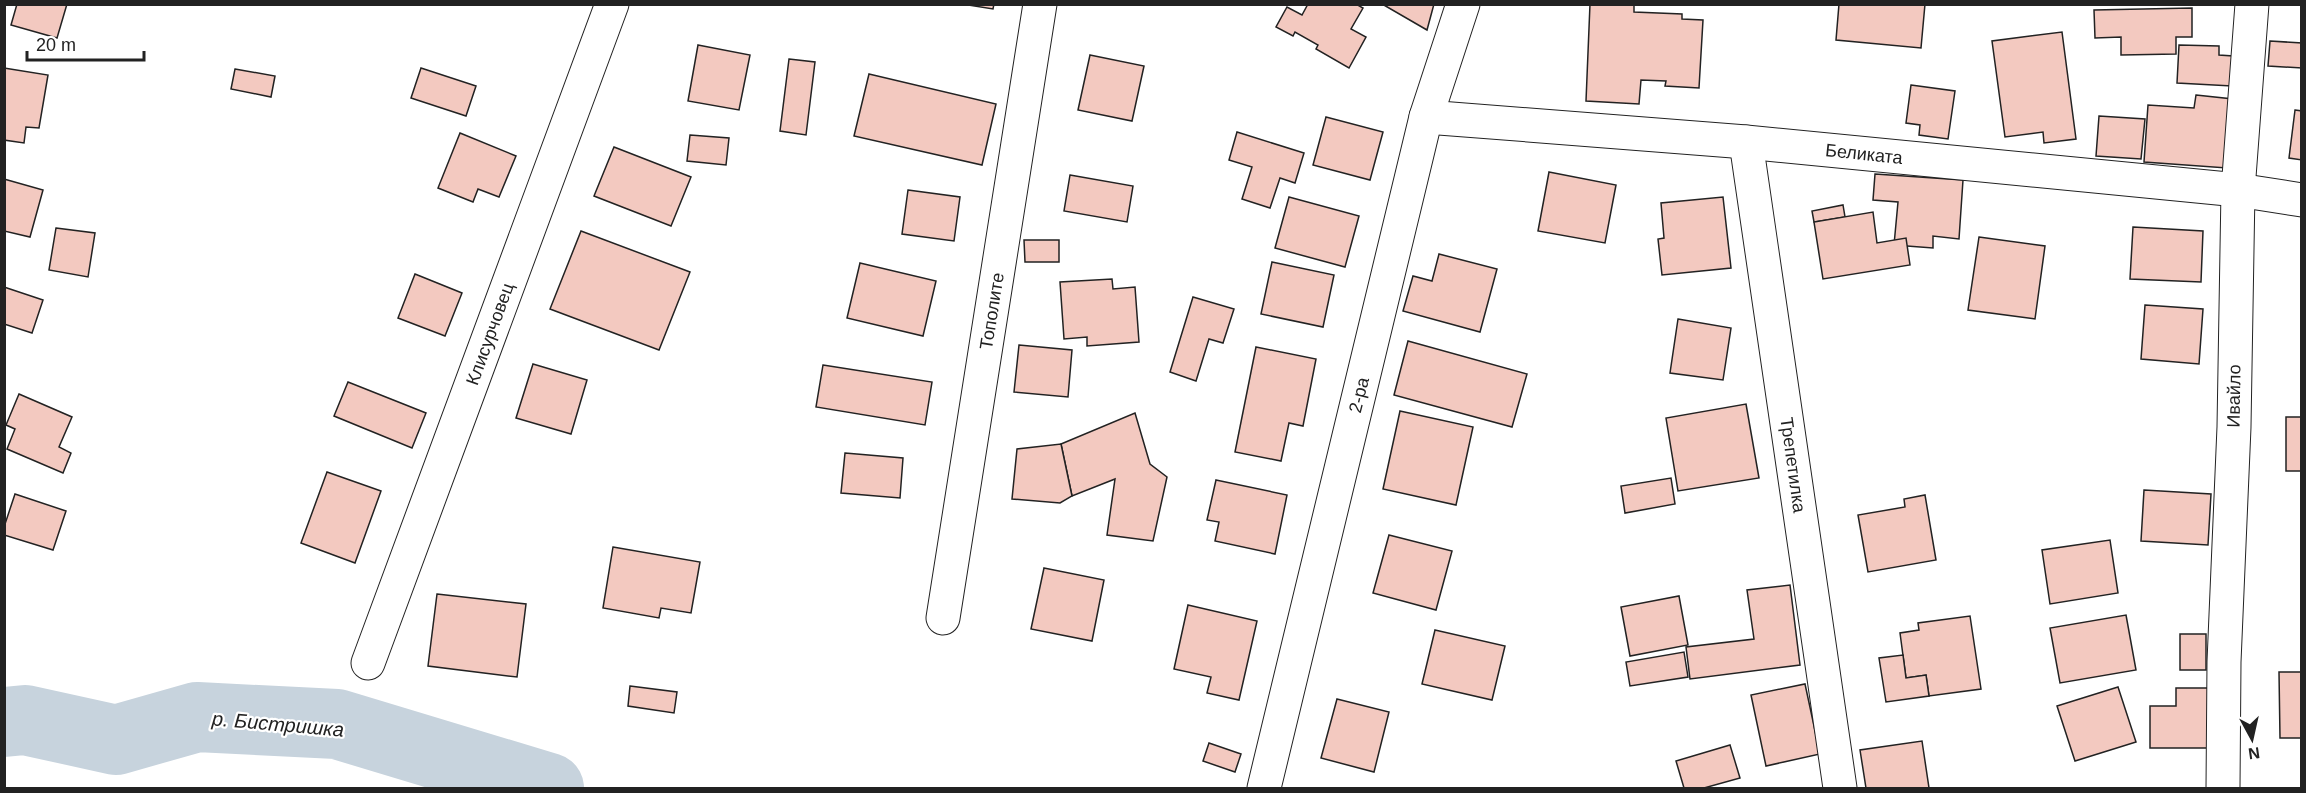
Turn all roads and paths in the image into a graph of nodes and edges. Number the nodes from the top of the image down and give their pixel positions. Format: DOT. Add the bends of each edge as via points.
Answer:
graph roads {
  1 [pos="612,4"];
  2 [pos="1040,4"];
  3 [pos="1463,4"];
  4 [pos="2252,4"];
  5 [pos="1426,117"];
  6 [pos="1746,142"];
  7 [pos="2238,190"];
  8 [pos="2301,200"];
  9 [pos="944,618"];
  10 [pos="368,663"];
  11 [pos="1264,789"];
  12 [pos="1840,789"];
  13 [pos="2223,789"];
  1 -- 10 [label="street, Клисурчовец"];
  2 -- 9 [label="street, Тополите"];
  3 -- 5 [label="street, 2-ра"];
  4 -- 7 [label="street, Ивайло"];
  5 -- 6 [label="street, Беликата"];
  5 -- 11 [label="street, 2-ра"];
  6 -- 7 [label="street, Беликата"];
  6 -- 12 [label="street, Трепетилка"];
  7 -- 8 [label="street, Беликата"];
  7 -- 13 [label="street, Ивайло"];
}
